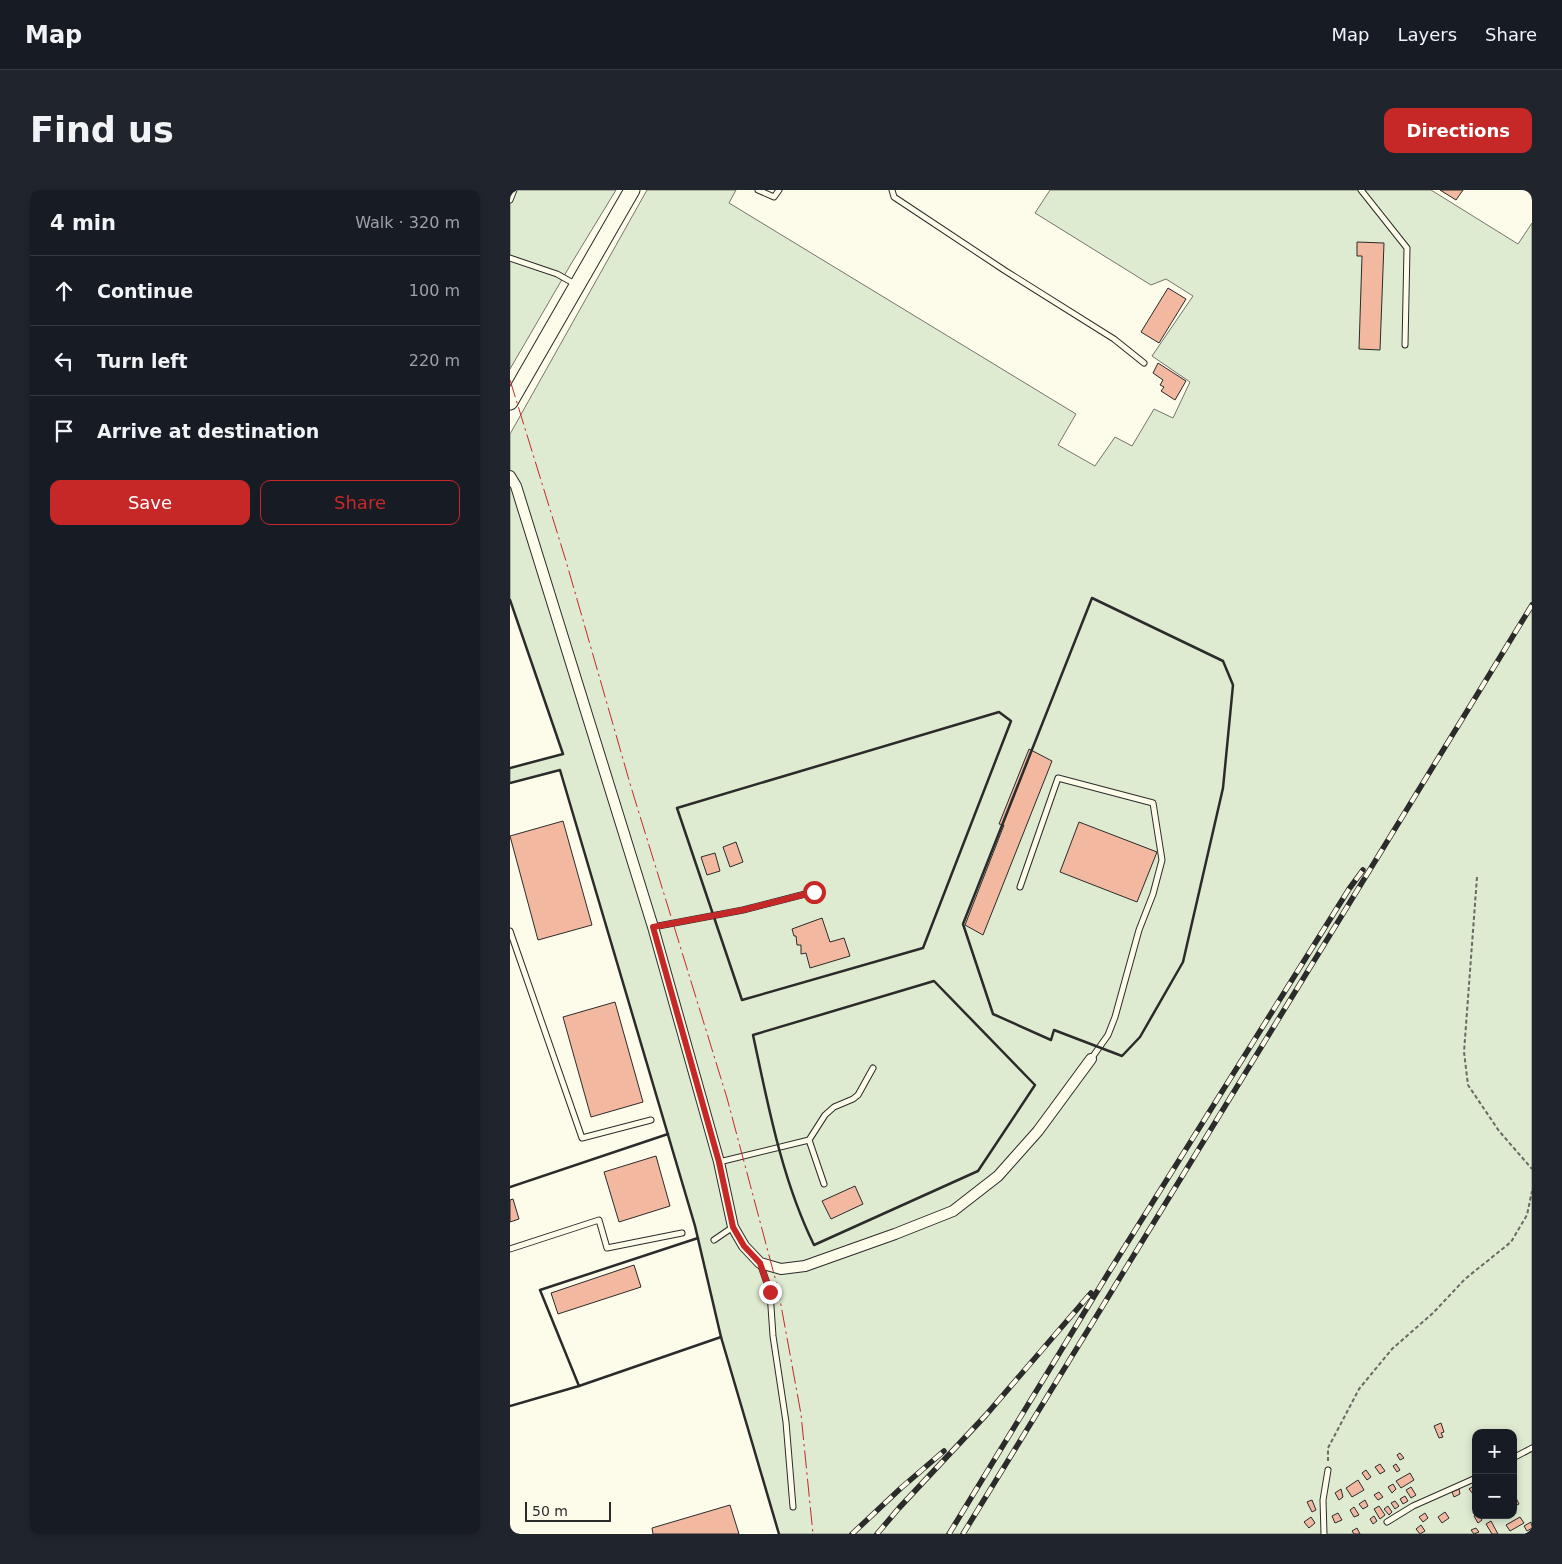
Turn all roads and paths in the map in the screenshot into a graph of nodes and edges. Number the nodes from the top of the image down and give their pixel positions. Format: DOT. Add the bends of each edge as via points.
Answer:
graph roads {
  1 [pos="514,190"];
  2 [pos="632,190"];
  3 [pos="758,190"];
  4 [pos="779,190"];
  5 [pos="892,190"];
  6 [pos="1361,190"];
  7 [pos="510,200"];
  8 [pos="510,258"];
  9 [pos="577,285"];
  10 [pos="1405,345"];
  11 [pos="1144,363"];
  12 [pos="510,402"];
  13 [pos="510,476"];
  14 [pos="1477,877"];
  15 [pos="1020,887"];
  16 [pos="814,892"];
  17 [pos="653,927"];
  18 [pos="510,931"];
  19 [pos="1091,1060"];
  20 [pos="873,1068"];
  21 [pos="651,1120"];
  22 [pos="808,1140"];
  23 [pos="719,1162"];
  24 [pos="1532,1169"];
  25 [pos="824,1184"];
  26 [pos="1532,1191"];
  27 [pos="733,1227"];
  28 [pos="682,1233"];
  29 [pos="714,1240"];
  30 [pos="510,1249"];
  31 [pos="760,1263"];
  32 [pos="1532,1448"];
  33 [pos="1517,1456"];
  34 [pos="1328,1470"];
  35 [pos="1472,1480"];
  36 [pos="793,1507"];
  37 [pos="1386,1522"];
  38 [pos="1324,1534"];
  1 -- 7 [label="lane"];
  2 -- 9 [label="main road"];
  3 -- 4 [label="lane" via="774,197"];
  5 -- 11 [label="lane" via="894,197 1114,339"];
  6 -- 10 [label="lane" via="1407,248"];
  8 -- 9 [label="lane" via="557,274"];
  9 -- 12 [label="main road"];
  13 -- 17 [label="street" via="516,486"];
  14 -- 24 [label="path" via="1464,1052 1468,1085 1499,1131"];
  15 -- 19 [label="lane" via="1058,778 1153,803 1162,860 1115,1017 1108,1035"];
  16 -- 17 [label="lane" via="743,910"];
  17 -- 23 [label="street"];
  18 -- 21 [label="lane" via="582,1138"];
  19 -- 31 [label="street" via="1038,1131 998,1176 953,1211 805,1266 781,1269"];
  20 -- 22 [label="lane" via="854,1099 825,1114"];
  22 -- 23 [label="lane"];
  22 -- 25 [label="lane"];
  23 -- 27 [label="street"];
  26 -- 34 [label="path" via="1527,1214 1511,1242 1465,1279 1392,1349 1359,1389 1328,1448"];
  27 -- 29 [label="lane"];
  27 -- 31 [label="street" via="744,1246"];
  28 -- 30 [label="lane" via="607,1248 599,1220"];
  31 -- 36 [label="lane" via="770,1292"];
  32 -- 33 [label="lane"];
  34 -- 38 [label="lane" via="1323,1500"];
  35 -- 37 [label="lane"];
}
